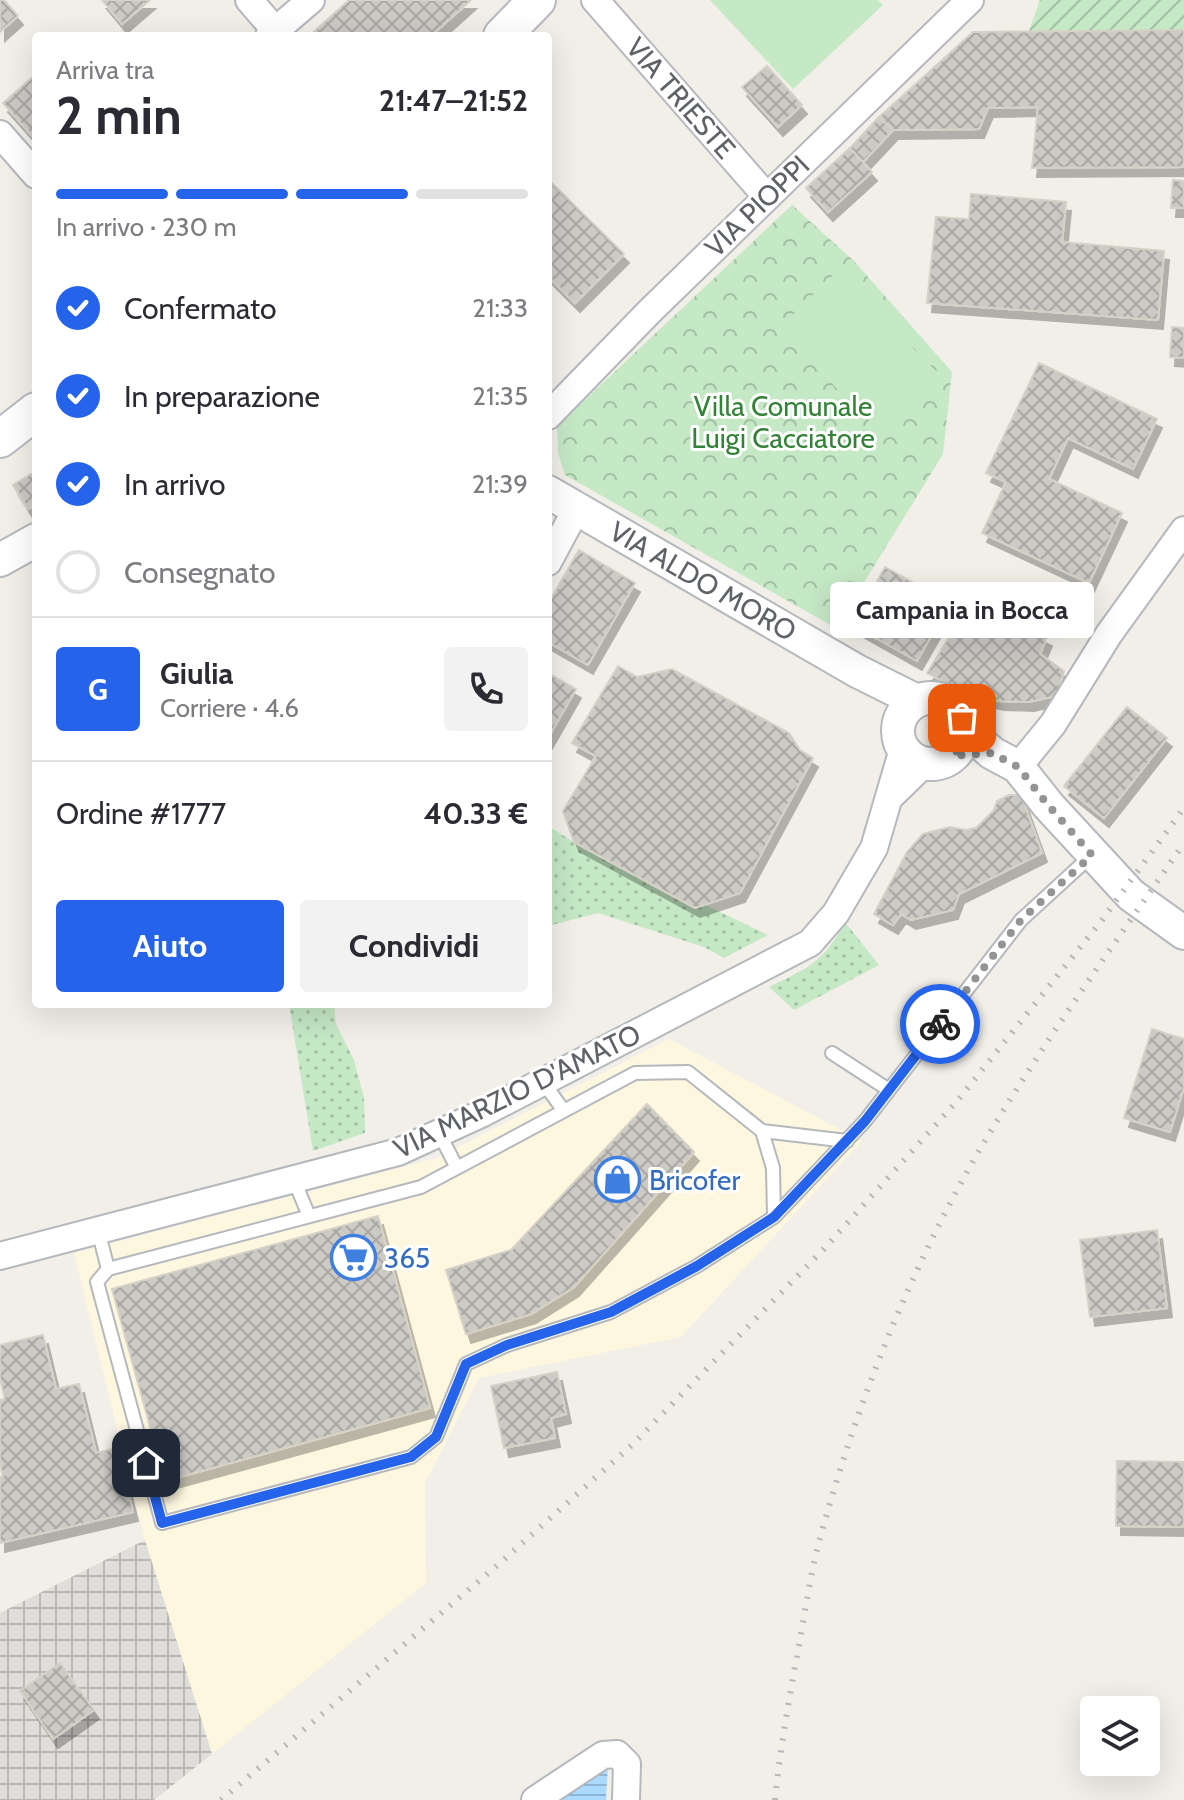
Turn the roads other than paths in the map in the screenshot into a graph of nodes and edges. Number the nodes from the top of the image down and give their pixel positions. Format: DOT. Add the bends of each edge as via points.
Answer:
graph roads {
  1 [pos="249,0"];
  2 [pos="311,0"];
  3 [pos="537,0"];
  4 [pos="595,0"];
  5 [pos="970,0"];
  6 [pos="271,32"];
  7 [pos="273,32"];
  8 [pos="506,32"];
  9 [pos="0,134"];
  10 [pos="32,170"];
  11 [pos="767,197"];
  12 [pos="552,412"];
  13 [pos="32,414"];
  14 [pos="0,439"];
  15 [pos="552,494"];
  16 [pos="577,508"];
  17 [pos="1184,530"];
  18 [pos="32,542"];
  19 [pos="552,555"];
  20 [pos="0,560"];
  21 [pos="857,671"];
  22 [pos="917,701"];
  23 [pos="929,745"];
  24 [pos="1005,760"];
  25 [pos="1092,855"];
  26 [pos="1184,933"];
  27 [pos="832,1053"];
  28 [pos="543,1082"];
  29 [pos="889,1090"];
  30 [pos="564,1111"];
  31 [pos="762,1131"];
  32 [pos="439,1133"];
  33 [pos="847,1141"];
  34 [pos="457,1168"];
  35 [pos="294,1180"];
  36 [pos="309,1216"];
  37 [pos="774,1217"];
  38 [pos="98,1230"];
  39 [pos="0,1256"];
  40 [pos="108,1269"];
  41 [pos="535,1800"];
  42 [pos="626,1800"];
  1 -- 6 [label="street"];
  2 -- 7 [label="street"];
  3 -- 8 [label="main road"];
  4 -- 11 [label="street, VIA TRIESTE"];
  5 -- 11 [label="street, VIA PIOPPI"];
  9 -- 10 [label="street"];
  11 -- 12 [label="street, VIA PIOPPI"];
  13 -- 14 [label="main road"];
  15 -- 16 [label="street, VIA ALDO MORO"];
  16 -- 19 [label="street"];
  16 -- 21 [label="street, VIA ALDO MORO"];
  17 -- 24 [label="street" via="1053,724"];
  18 -- 20 [label="street"];
  21 -- 22 [label="street, VIA ALDO MORO"];
  21 -- 23 [label="street, VIA ALDO MORO"];
  22 -- 23 [label="street" via="905,711"];
  22 -- 23 [label="street, VIA ALDO MORO" via="946,701 962,718"];
  23 -- 24 [label="street, VIA ALDO MORO"];
  23 -- 28 [label="street, VIA MARZIO D'AMATO" via="890,797 874,848 836,913 810,943"];
  24 -- 25 [label="street, VIA ALDO MORO"];
  25 -- 26 [label="street, VIA ALDO MORO" via="1131,895"];
  25 -- 29 [label="lane" via="1021,920"];
  27 -- 29 [label="lane"];
  28 -- 30 [label="lane"];
  28 -- 32 [label="street, VIA MARZIO D'AMATO"];
  29 -- 33 [label="lane"];
  30 -- 31 [label="lane" via="635,1073 688,1072"];
  30 -- 34 [label="lane"];
  31 -- 33 [label="lane"];
  31 -- 37 [label="lane" via="773,1168"];
  32 -- 34 [label="lane"];
  32 -- 35 [label="street, VIA MARZIO D'AMATO" via="398,1152"];
  33 -- 37 [label="lane"];
  34 -- 36 [label="lane" via="421,1187"];
  35 -- 36 [label="lane"];
  35 -- 38 [label="street, VIA MARZIO D'AMATO"];
  36 -- 40 [label="lane"];
  37 -- 40 [label="lane" via="611,1312 507,1345 466,1364 436,1437 411,1457 162,1523 97,1282"];
  38 -- 39 [label="street, VIA MARZIO D'AMATO"];
  38 -- 40 [label="lane"];
  41 -- 42 [label="street" via="603,1755 617,1754 627,1764"];
}
